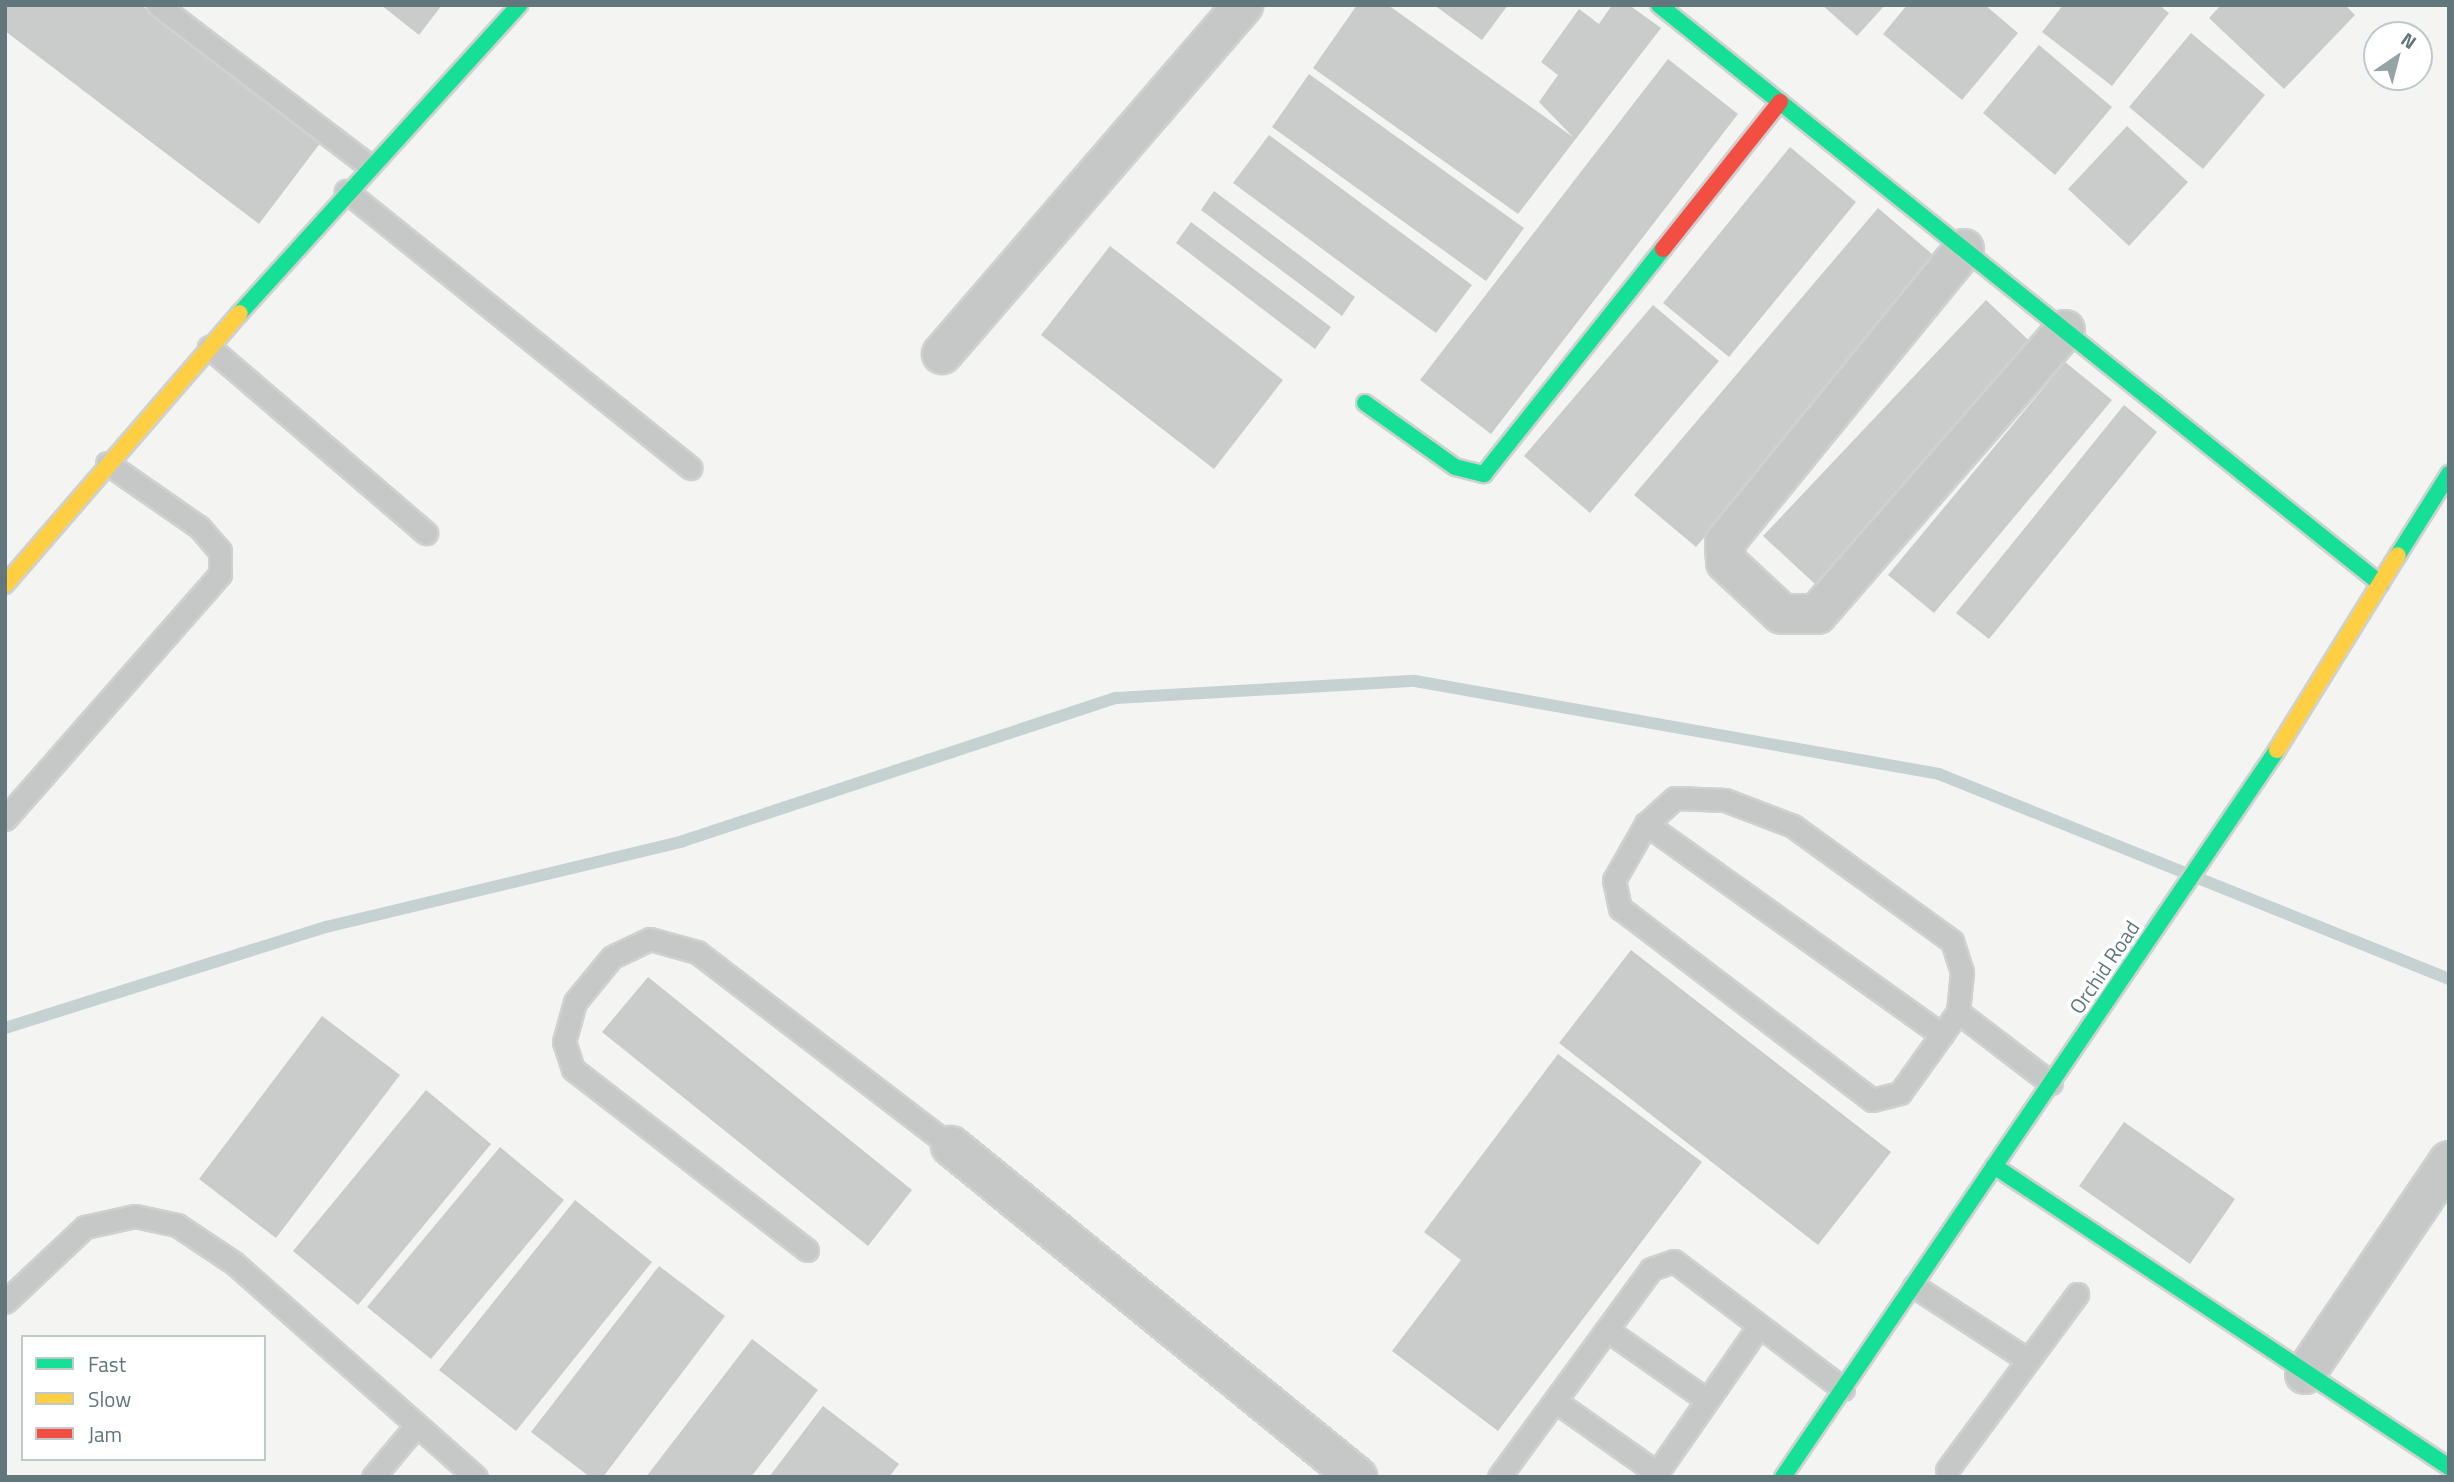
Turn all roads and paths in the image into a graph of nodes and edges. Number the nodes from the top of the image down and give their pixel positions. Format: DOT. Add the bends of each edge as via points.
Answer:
graph roads {
  1 [pos="158,5"];
  2 [pos="519,5"];
  3 [pos="1243,5"];
  4 [pos="1659,5"];
  5 [pos="1780,102"];
  6 [pos="369,166"];
  7 [pos="346,191"];
  8 [pos="1964,249"];
  9 [pos="2065,330"];
  10 [pos="209,347"];
  11 [pos="942,354"];
  12 [pos="1365,403"];
  13 [pos="107,463"];
  14 [pos="691,468"];
  15 [pos="2449,474"];
  16 [pos="426,533"];
  17 [pos="2381,584"];
  18 [pos="5,585"];
  19 [pos="5,819"];
  20 [pos="1646,824"];
  21 [pos="1958,1012"];
  22 [pos="1942,1035"];
  23 [pos="2051,1083"];
  24 [pos="951,1146"];
  25 [pos="2449,1161"];
  26 [pos="1994,1166"];
  27 [pos="807,1250"];
  28 [pos="1914,1286"];
  29 [pos="2077,1294"];
  30 [pos="5,1302"];
  31 [pos="1759,1326"];
  32 [pos="1607,1330"];
  33 [pos="2028,1360"];
  34 [pos="2305,1374"];
  35 [pos="1843,1389"];
  36 [pos="1707,1400"];
  37 [pos="1555,1401"];
  38 [pos="416,1426"];
  39 [pos="2449,1467"];
  40 [pos="1947,1470"];
  41 [pos="1655,1475"];
  42 [pos="1502,1476"];
  43 [pos="373,1477"];
  44 [pos="476,1477"];
  45 [pos="1357,1477"];
  46 [pos="1783,1477"];
  1 -- 6 [label="lane"];
  2 -- 6 [label="street"];
  3 -- 11 [label="street"];
  4 -- 5 [label="street"];
  5 -- 8 [label="street"];
  5 -- 12 [label="street" via="1484,474 1455,467"];
  6 -- 7 [label="street"];
  7 -- 10 [label="street"];
  7 -- 14 [label="lane"];
  8 -- 9 [label="street"];
  8 -- 9 [label="street" via="1726,542 1726,562 1782,614 1817,614"];
  9 -- 17 [label="street"];
  10 -- 13 [label="street"];
  10 -- 16 [label="lane"];
  13 -- 18 [label="street"];
  13 -- 19 [label="lane" via="199,527 220,551 220,574"];
  15 -- 17 [label="street, Orchid Road"];
  17 -- 23 [label="street, Orchid Road" via="2244,803"];
  20 -- 21 [label="lane" via="1675,798 1725,800 1793,826 1952,942 1962,972"];
  20 -- 22 [label="lane"];
  20 -- 22 [label="lane" via="1614,880 1620,908 1872,1100 1900,1093"];
  21 -- 22 [label="lane"];
  21 -- 23 [label="lane"];
  23 -- 26 [label="street, Orchid Road"];
  24 -- 27 [label="lane" via="697,952 650,939 612,957 575,1003 564,1042 573,1069"];
  24 -- 45 [label="street"];
  25 -- 34 [label="street"];
  26 -- 28 [label="street, Orchid Road"];
  26 -- 34 [label="street"];
  28 -- 33 [label="lane"];
  28 -- 35 [label="street, Orchid Road"];
  29 -- 33 [label="lane"];
  30 -- 38 [label="lane" via="85,1227 135,1216 177,1225 234,1263"];
  31 -- 32 [label="lane" via="1674,1262 1651,1269"];
  31 -- 35 [label="lane"];
  31 -- 36 [label="lane"];
  32 -- 36 [label="lane"];
  32 -- 37 [label="lane"];
  33 -- 40 [label="lane"];
  34 -- 39 [label="street"];
  35 -- 46 [label="street, Orchid Road"];
  36 -- 41 [label="lane"];
  37 -- 41 [label="lane"];
  37 -- 42 [label="lane"];
  38 -- 43 [label="lane"];
  38 -- 44 [label="lane"];
}
